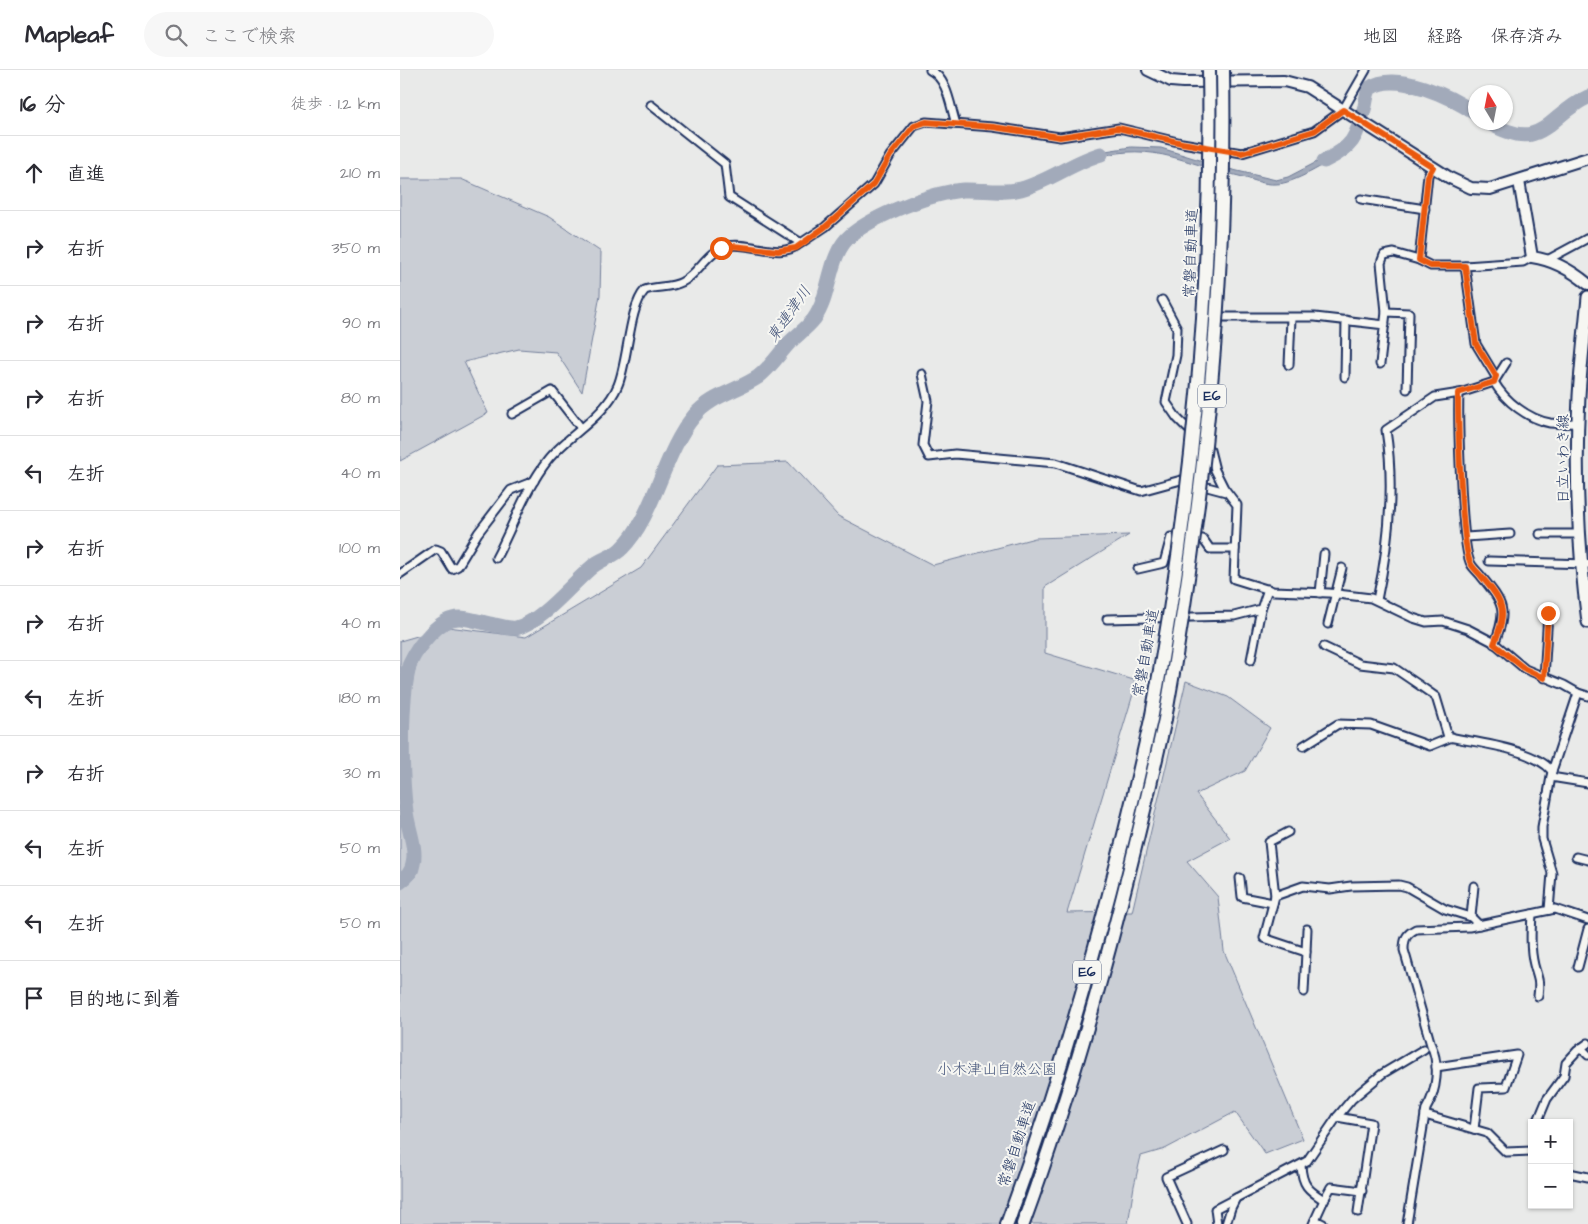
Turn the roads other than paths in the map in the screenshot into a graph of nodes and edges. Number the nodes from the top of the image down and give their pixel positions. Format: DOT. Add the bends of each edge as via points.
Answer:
graph roads {
  1 [pos="930,70"];
  2 [pos="1148,70"];
  3 [pos="1209,70"];
  4 [pos="1223,70"];
  5 [pos="1366,70"];
  6 [pos="651,105"];
  7 [pos="1346,112"];
  8 [pos="956,124"];
  9 [pos="1588,158"];
  10 [pos="1433,167"];
  11 [pos="1519,181"];
  12 [pos="1361,199"];
  13 [pos="1425,209"];
  14 [pos="1588,238"];
  15 [pos="801,243"];
  16 [pos="1532,257"];
  17 [pos="1549,259"];
  18 [pos="1419,260"];
  19 [pos="1465,266"];
  20 [pos="1588,284"];
  21 [pos="1588,297"];
  22 [pos="1162,300"];
  23 [pos="1386,312"];
  24 [pos="1223,317"];
  25 [pos="1291,318"];
  26 [pos="1346,320"];
  27 [pos="1385,325"];
  28 [pos="1506,363"];
  29 [pos="1380,364"];
  30 [pos="1289,366"];
  31 [pos="922,374"];
  32 [pos="1345,377"];
  33 [pos="1495,379"];
  34 [pos="1407,389"];
  35 [pos="1458,393"];
  36 [pos="512,414"];
  37 [pos="1578,423"];
  38 [pos="581,428"];
  39 [pos="534,481"];
  40 [pos="1227,492"];
  41 [pos="1510,534"];
  42 [pos="1540,534"];
  43 [pos="1579,534"];
  44 [pos="1466,537"];
  45 [pos="1236,549"];
  46 [pos="1324,554"];
  47 [pos="496,558"];
  48 [pos="1489,561"];
  49 [pos="1584,564"];
  50 [pos="1342,568"];
  51 [pos="1138,569"];
  52 [pos="400,574"];
  53 [pos="1268,590"];
  54 [pos="1320,593"];
  55 [pos="1335,594"];
  56 [pos="1377,600"];
  57 [pos="1261,609"];
  58 [pos="1548,613"];
  59 [pos="1107,619"];
  60 [pos="1588,622"];
  61 [pos="1328,624"];
  62 [pos="1494,644"];
  63 [pos="1324,647"];
  64 [pos="1252,660"];
  65 [pos="1544,678"];
  66 [pos="1578,694"];
  67 [pos="1588,696"];
  68 [pos="1452,737"];
  69 [pos="1302,746"];
  70 [pos="1551,774"];
  71 [pos="1588,783"];
  72 [pos="1288,832"];
  73 [pos="1576,857"];
  74 [pos="1588,860"];
  75 [pos="1240,878"];
  76 [pos="1474,886"];
  77 [pos="1274,899"];
  78 [pos="1549,910"];
  79 [pos="1532,914"];
  80 [pos="1471,917"];
  81 [pos="1588,920"];
  82 [pos="1479,926"];
  83 [pos="1307,929"];
  84 [pos="1588,930"];
  85 [pos="1306,952"];
  86 [pos="1578,967"];
  87 [pos="1304,992"];
  88 [pos="1538,996"];
  89 [pos="1588,1043"];
  90 [pos="1581,1048"];
  91 [pos="1424,1049"];
  92 [pos="1588,1055"];
  93 [pos="1436,1067"];
  94 [pos="1425,1115"];
  95 [pos="1337,1116"];
  96 [pos="1538,1119"];
  97 [pos="1474,1129"];
  98 [pos="1528,1149"];
  99 [pos="1224,1150"];
  100 [pos="1301,1166"];
  101 [pos="1573,1173"];
  102 [pos="1588,1175"];
  103 [pos="1362,1191"];
  104 [pos="1236,1198"];
  105 [pos="1324,1200"];
  106 [pos="1358,1212"];
  107 [pos="1314,1222"];
  108 [pos="1007,1224"];
  109 [pos="1023,1224"];
  110 [pos="1187,1224"];
  111 [pos="1217,1224"];
  112 [pos="1226,1224"];
  113 [pos="1323,1224"];
  114 [pos="1407,1224"];
  1 -- 8 [label="street" via="943,82"];
  2 -- 7 [label="street" via="1183,82 1296,84 1318,93"];
  3 -- 108 [label="highway, 常磐自動車道 / E6, bridge" via="1209,207 1199,388 1187,504 1169,622 1152,715 1096,942"];
  4 -- 109 [label="highway, 常磐自動車道 / E6, bridge" via="1223,198 1213,388 1182,624 1146,804 1110,943 1074,1069"];
  5 -- 7 [label="street"];
  6 -- 15 [label="street" via="725,164 730,198"];
  7 -- 8 [label="street" via="1314,131 1242,153 1118,128 1060,137"];
  7 -- 10 [label="street"];
  8 -- 15 [label="street" via="926,122 914,126 890,156 874,184 825,227"];
  9 -- 11 [label="street"];
  10 -- 11 [label="street" via="1471,188 1490,189"];
  10 -- 13 [label="street" via="1428,176"];
  11 -- 16 [label="street"];
  12 -- 13 [label="street"];
  13 -- 18 [label="street"];
  14 -- 17 [label="street"];
  15 -- 38 [label="street" via="796,248 778,251 727,246 711,255 684,282 645,290 635,311 622,374 614,395"];
  16 -- 17 [label="street"];
  16 -- 19 [label="street" via="1523,262"];
  17 -- 20 [label="street"];
  18 -- 19 [label="street" via="1431,266"];
  18 -- 23 [label="street" via="1384,255 1381,263"];
  19 -- 33 [label="street" via="1476,344"];
  21 -- 37 [label="main road, 日立いわき線"];
  22 -- 40 [label="street" via="1177,328 1176,355 1166,402 1177,418 1210,450 1215,470"];
  23 -- 27 [label="street"];
  23 -- 34 [label="street" via="1409,313"];
  24 -- 25 [label="street"];
  25 -- 26 [label="street"];
  25 -- 30 [label="street"];
  26 -- 27 [label="street"];
  26 -- 32 [label="street"];
  27 -- 29 [label="street"];
  28 -- 33 [label="street"];
  31 -- 40 [label="street" via="928,401 924,445 929,457 955,454 1056,463 1141,490 1181,480"];
  33 -- 35 [label="street"];
  33 -- 37 [label="street" via="1501,394 1524,411 1550,423"];
  35 -- 44 [label="street"];
  35 -- 56 [label="street" via="1435,397 1386,430 1391,460 1390,502 1385,565"];
  36 -- 38 [label="street" via="552,391"];
  37 -- 43 [label="main road, 日立いわき線"];
  38 -- 39 [label="street" via="556,451"];
  39 -- 47 [label="street"];
  39 -- 52 [label="street" via="511,490 458,566 452,569 436,550"];
  40 -- 45 [label="street" via="1237,505"];
  41 -- 44 [label="street"];
  42 -- 43 [label="street"];
  43 -- 49 [label="main road, 日立いわき線"];
  44 -- 62 [label="street" via="1470,563 1502,607 1504,617"];
  45 -- 51 [label="street" via="1210,549 1203,539 1171,537 1164,563"];
  45 -- 53 [label="street" via="1234,579"];
  46 -- 54 [label="street"];
  48 -- 49 [label="street"];
  49 -- 60 [label="main road, 日立いわき線"];
  50 -- 55 [label="street"];
  53 -- 54 [label="street"];
  53 -- 57 [label="street"];
  54 -- 55 [label="street"];
  55 -- 56 [label="street"];
  55 -- 61 [label="street"];
  56 -- 62 [label="street" via="1426,622 1443,621 1468,628"];
  57 -- 59 [label="street" via="1234,616"];
  57 -- 64 [label="street"];
  58 -- 65 [label="street"];
  62 -- 65 [label="street" via="1525,669"];
  63 -- 68 [label="street" via="1360,664 1394,668 1419,685 1436,698 1448,737"];
  65 -- 66 [label="street"];
  66 -- 67 [label="street"];
  66 -- 70 [label="street"];
  68 -- 69 [label="street" via="1430,746 1371,725 1338,724"];
  68 -- 70 [label="street" via="1504,748 1545,763"];
  70 -- 71 [label="street"];
  70 -- 78 [label="street" via="1542,827 1552,874"];
  72 -- 77 [label="street" via="1269,842"];
  73 -- 74 [label="street"];
  75 -- 77 [label="street" via="1242,897"];
  76 -- 80 [label="street"];
  77 -- 80 [label="street" via="1303,886 1330,889 1399,885 1445,909"];
  77 -- 85 [label="street" via="1264,938"];
  78 -- 79 [label="street"];
  78 -- 81 [label="street"];
  79 -- 82 [label="street"];
  79 -- 88 [label="street" via="1534,965 1540,980"];
  80 -- 82 [label="street"];
  82 -- 93 [label="street" via="1416,929 1404,940 1406,960 1437,1058"];
  83 -- 85 [label="street"];
  84 -- 86 [label="street"];
  85 -- 87 [label="street"];
  89 -- 90 [label="street"];
  90 -- 92 [label="street"];
  90 -- 96 [label="street" via="1566,1063 1564,1076 1546,1099"];
  91 -- 95 [label="street" via="1369,1083"];
  93 -- 94 [label="street" via="1434,1096"];
  93 -- 97 [label="street" via="1517,1055 1506,1087 1479,1088"];
  94 -- 97 [label="street"];
  94 -- 114 [label="street"];
  95 -- 100 [label="street" via="1313,1154"];
  95 -- 103 [label="street" via="1371,1122"];
  97 -- 98 [label="street" via="1487,1133 1506,1152"];
  99 -- 110 [label="street" via="1166,1176"];
  100 -- 104 [label="street"];
  100 -- 105 [label="street" via="1302,1180"];
  101 -- 102 [label="street"];
  103 -- 105 [label="street" via="1331,1187"];
  103 -- 106 [label="street"];
  104 -- 111 [label="street" via="1216,1209"];
  104 -- 112 [label="street"];
  105 -- 107 [label="street"];
  107 -- 113 [label="street"];
}
